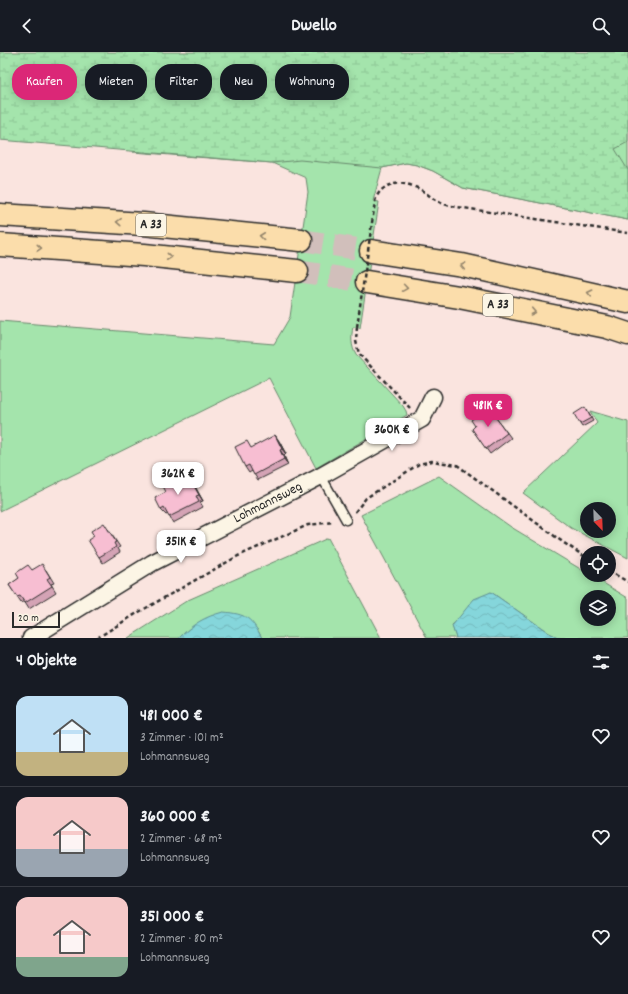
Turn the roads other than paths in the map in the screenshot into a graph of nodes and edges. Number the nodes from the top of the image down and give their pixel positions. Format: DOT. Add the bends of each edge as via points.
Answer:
graph roads {
  1 [pos="0,215"];
  2 [pos="301,240"];
  3 [pos="0,245"];
  4 [pos="372,251"];
  5 [pos="297,271"];
  6 [pos="367,282"];
  7 [pos="628,302"];
  8 [pos="628,334"];
  9 [pos="433,397"];
  10 [pos="321,476"];
  11 [pos="346,520"];
  12 [pos="31,638"];
  2 -- 1 [label="highway, A 33, one-way" via="143,224"];
  3 -- 5 [label="highway, A 33, one-way" via="144,255"];
  7 -- 4 [label="highway, A 33, one-way" via="462,265"];
  6 -- 8 [label="highway, A 33, one-way" via="459,297"];
  9 -- 10 [label="street, Lohmannsweg" via="422,419"];
  10 -- 11 [label="lane"];
  10 -- 12 [label="street, Lohmannsweg" via="152,563"];
}
